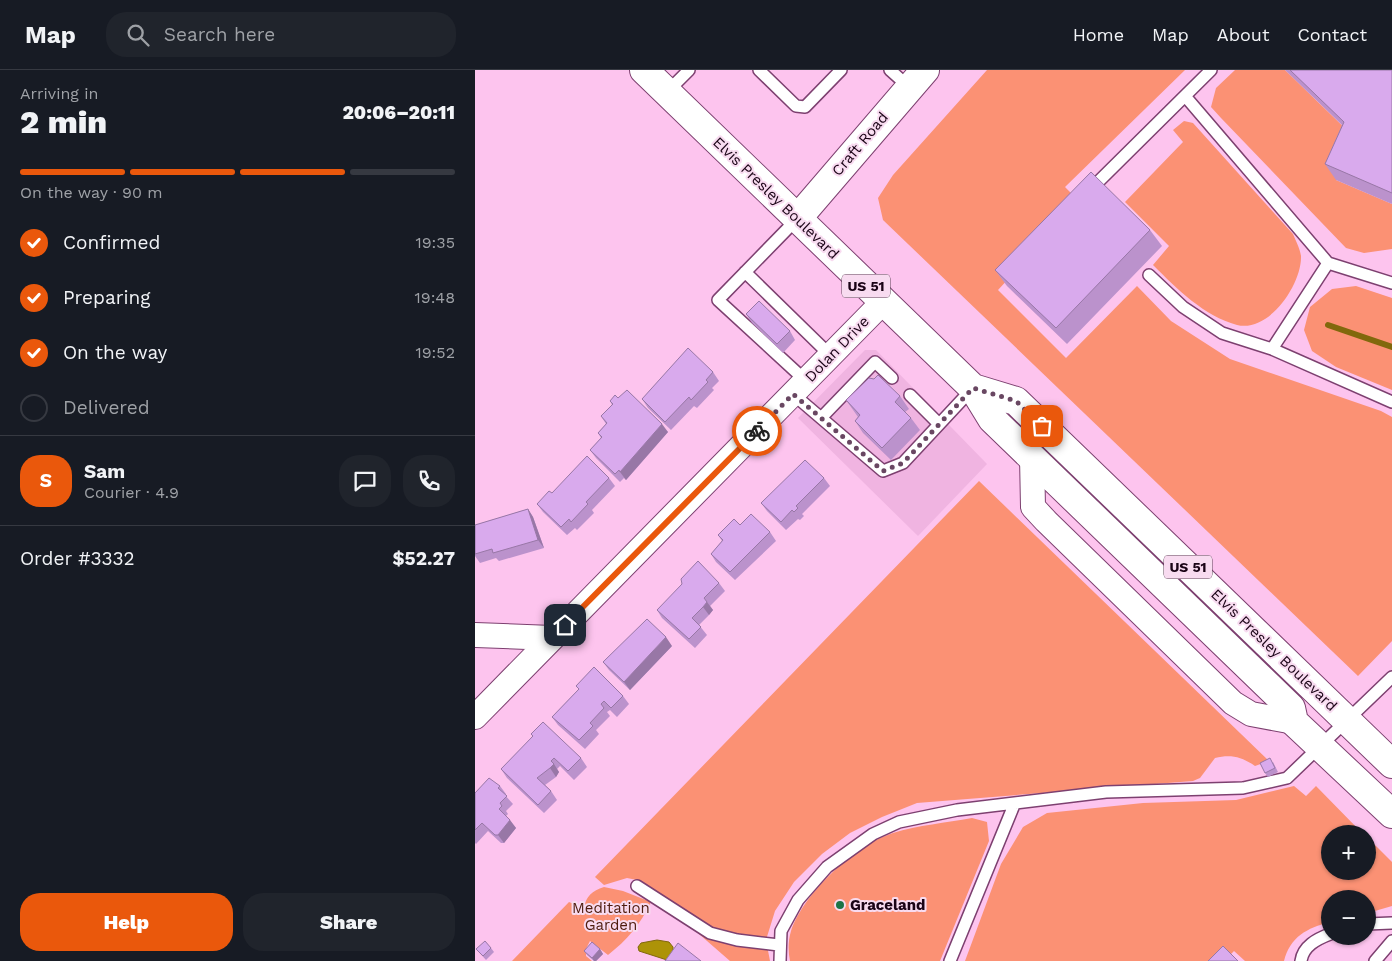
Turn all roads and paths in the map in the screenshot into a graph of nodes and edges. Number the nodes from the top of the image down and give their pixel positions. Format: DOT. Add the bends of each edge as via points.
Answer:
graph roads {
  1 [pos="644,70"];
  2 [pos="689,70"];
  3 [pos="759,70"];
  4 [pos="841,70"];
  5 [pos="1211,70"];
  6 [pos="908,76"];
  7 [pos="667,92"];
  8 [pos="1185,96"];
  9 [pos="1096,184"];
  10 [pos="797,219"];
  11 [pos="1328,263"];
  12 [pos="745,272"];
  13 [pos="1149,275"];
  14 [pos="1392,283"];
  15 [pos="883,302"];
  16 [pos="1272,349"];
  17 [pos="831,356"];
  18 [pos="893,378"];
  19 [pos="799,388"];
  20 [pos="973,388"];
  21 [pos="911,395"];
  22 [pos="1392,402"];
  23 [pos="821,418"];
  24 [pos="939,424"];
  25 [pos="1032,457"];
  26 [pos="475,635"];
  27 [pos="552,638"];
  28 [pos="1392,677"];
  29 [pos="475,717"];
  30 [pos="1347,721"];
  31 [pos="1294,722"];
  32 [pos="1320,747"];
  33 [pos="1392,764"];
  34 [pos="1014,805"];
  35 [pos="1392,814"];
  36 [pos="637,886"];
  37 [pos="1392,923"];
  38 [pos="1376,924"];
  39 [pos="1321,937"];
  40 [pos="1392,941"];
  41 [pos="779,945"];
  42 [pos="780,961"];
  43 [pos="950,961"];
  44 [pos="1301,961"];
  45 [pos="1375,961"];
  1 -- 7 [label="main road, Elvis Presley Boulevard / US 51"];
  2 -- 7 [label="lane"];
  3 -- 4 [label="lane" via="796,106 805,107"];
  5 -- 8 [label="lane"];
  6 -- 10 [label="main road, Craft Road"];
  7 -- 10 [label="main road, Elvis Presley Boulevard / US 51"];
  8 -- 9 [label="lane"];
  8 -- 11 [label="lane"];
  10 -- 12 [label="lane"];
  10 -- 15 [label="main road, Elvis Presley Boulevard / US 51"];
  11 -- 14 [label="lane"];
  11 -- 16 [label="lane"];
  12 -- 17 [label="lane"];
  12 -- 19 [label="lane" via="718,300"];
  13 -- 16 [label="lane" via="1183,307 1222,333"];
  15 -- 17 [label="street, Dolan Drive"];
  15 -- 20 [label="main road, Elvis Presley Boulevard / US 51"];
  16 -- 22 [label="lane"];
  17 -- 19 [label="street, Dolan Drive"];
  18 -- 23 [label="lane" via="875,362"];
  19 -- 23 [label="lane"];
  19 -- 27 [label="street, Dolan Drive"];
  20 -- 24 [label="lane"];
  20 -- 25 [label="main road, Elvis Presley Boulevard / US 51" via="992,419"];
  20 -- 30 [label="main road, Elvis Presley Boulevard / US 51" via="1016,401"];
  21 -- 24 [label="lane"];
  23 -- 24 [label="lane" via="883,471 903,463"];
  25 -- 31 [label="main road, Elvis Presley Boulevard / US 51" via="1291,708"];
  25 -- 31 [label="street" via="1033,506 1046,520 1233,703 1251,714"];
  26 -- 27 [label="street"];
  27 -- 29 [label="street, Dolan Drive"];
  28 -- 30 [label="lane"];
  30 -- 32 [label="lane"];
  30 -- 33 [label="main road, Elvis Presley Boulevard / US 51"];
  31 -- 32 [label="main road, Elvis Presley Boulevard / US 51"];
  32 -- 34 [label="lane" via="1287,778 1243,788 1105,792"];
  32 -- 35 [label="main road, Elvis Presley Boulevard / US 51"];
  34 -- 41 [label="lane" via="918,817 873,834 827,867 798,900 781,931"];
  34 -- 43 [label="lane"];
  36 -- 41 [label="lane" via="709,933"];
  37 -- 38 [label="lane"];
  39 -- 44 [label="lane" via="1302,952"];
  40 -- 45 [label="lane"];
  41 -- 42 [label="lane"];
}
